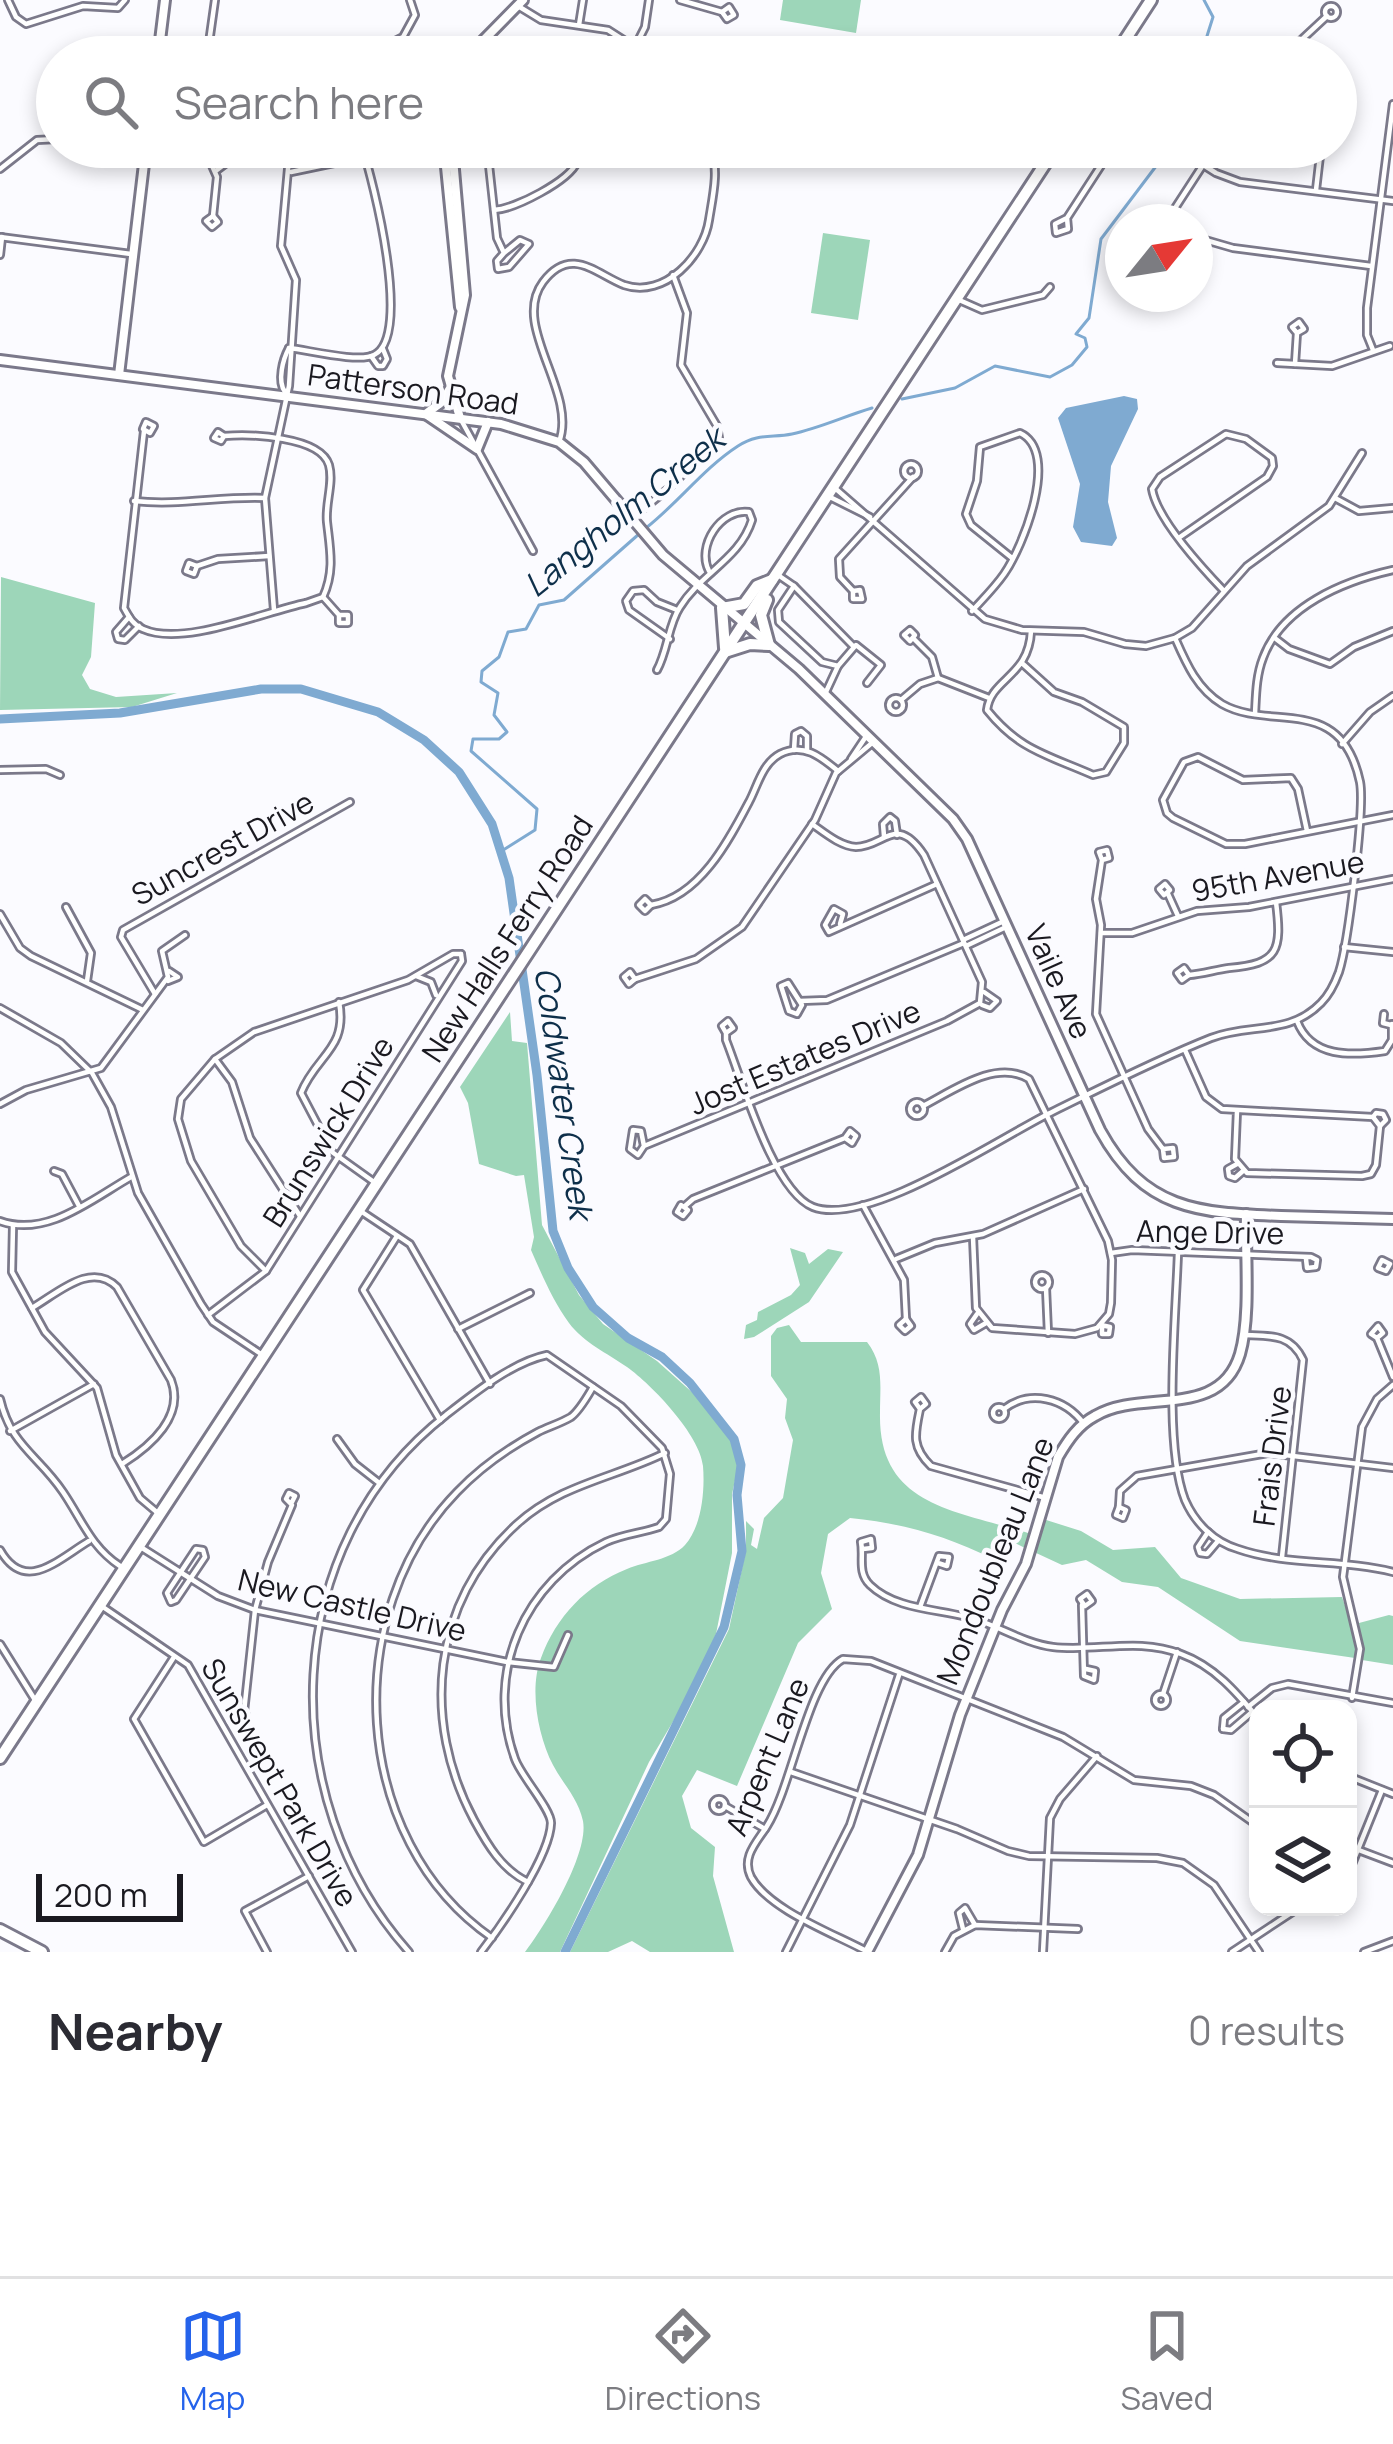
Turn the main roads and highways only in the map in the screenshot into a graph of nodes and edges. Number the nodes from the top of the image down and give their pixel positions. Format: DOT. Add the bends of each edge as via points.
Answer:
graph roads {
  1 [pos="164,0"];
  2 [pos="1151,0"];
  3 [pos="521,3"];
  4 [pos="160,36"];
  5 [pos="491,36"];
  6 [pos="1128,36"];
  7 [pos="142,168"];
  8 [pos="450,168"];
  9 [pos="1042,168"];
  10 [pos="0,360"];
  11 [pos="119,375"];
  12 [pos="450,388"];
  13 [pos="426,414"];
  14 [pos="460,418"];
  15 [pos="488,422"];
  16 [pos="774,577"];
  17 [pos="722,608"];
  18 [pos="742,625"];
  19 [pos="769,645"];
  20 [pos="725,652"];
  21 [pos="1246,1214"];
  22 [pos="1393,1219"];
  23 [pos="0,1758"];
  24 [pos="1,1932"];
  25 [pos="42,1952"];
  26 [pos="868,1952"];
  1 -- 4 [label="main road"];
  2 -- 6 [label="main road"];
  3 -- 5 [label="main road"];
  7 -- 11 [label="main road"];
  8 -- 12 [label="main road" via="461,312"];
  9 -- 16 [label="main road, New Halls Ferry Road"];
  10 -- 11 [label="main road, Patterson Road"];
  11 -- 13 [label="main road, Patterson Road"];
  12 -- 13 [label="main road"];
  12 -- 14 [label="main road"];
  13 -- 14 [label="main road, Patterson Road"];
  13 -- 15 [label="main road" via="477,449"];
  14 -- 15 [label="main road, Patterson Road"];
  15 -- 17 [label="main road, Patterson Road" via="559,442"];
  16 -- 17 [label="main road" via="744,604"];
  16 -- 18 [label="main road, New Halls Ferry Road"];
  16 -- 19 [label="main road" via="761,615"];
  17 -- 18 [label="main road, Patterson Road"];
  17 -- 20 [label="main road"];
  18 -- 19 [label="main road, Vaile Ave"];
  18 -- 20 [label="main road, New Halls Ferry Road"];
  19 -- 20 [label="main road"];
  19 -- 21 [label="main road, Vaile Ave" via="967,839 1110,1149 1144,1186 1186,1208"];
  20 -- 23 [label="main road, New Halls Ferry Road"];
  21 -- 22 [label="main road, Vaile Ave"];
  21 -- 26 [label="main road, Mondoubleau Lane" via="1236,1364 1199,1397 1116,1406 1084,1424 1058,1456 918,1855"];
  24 -- 25 [label="main road"];
}
